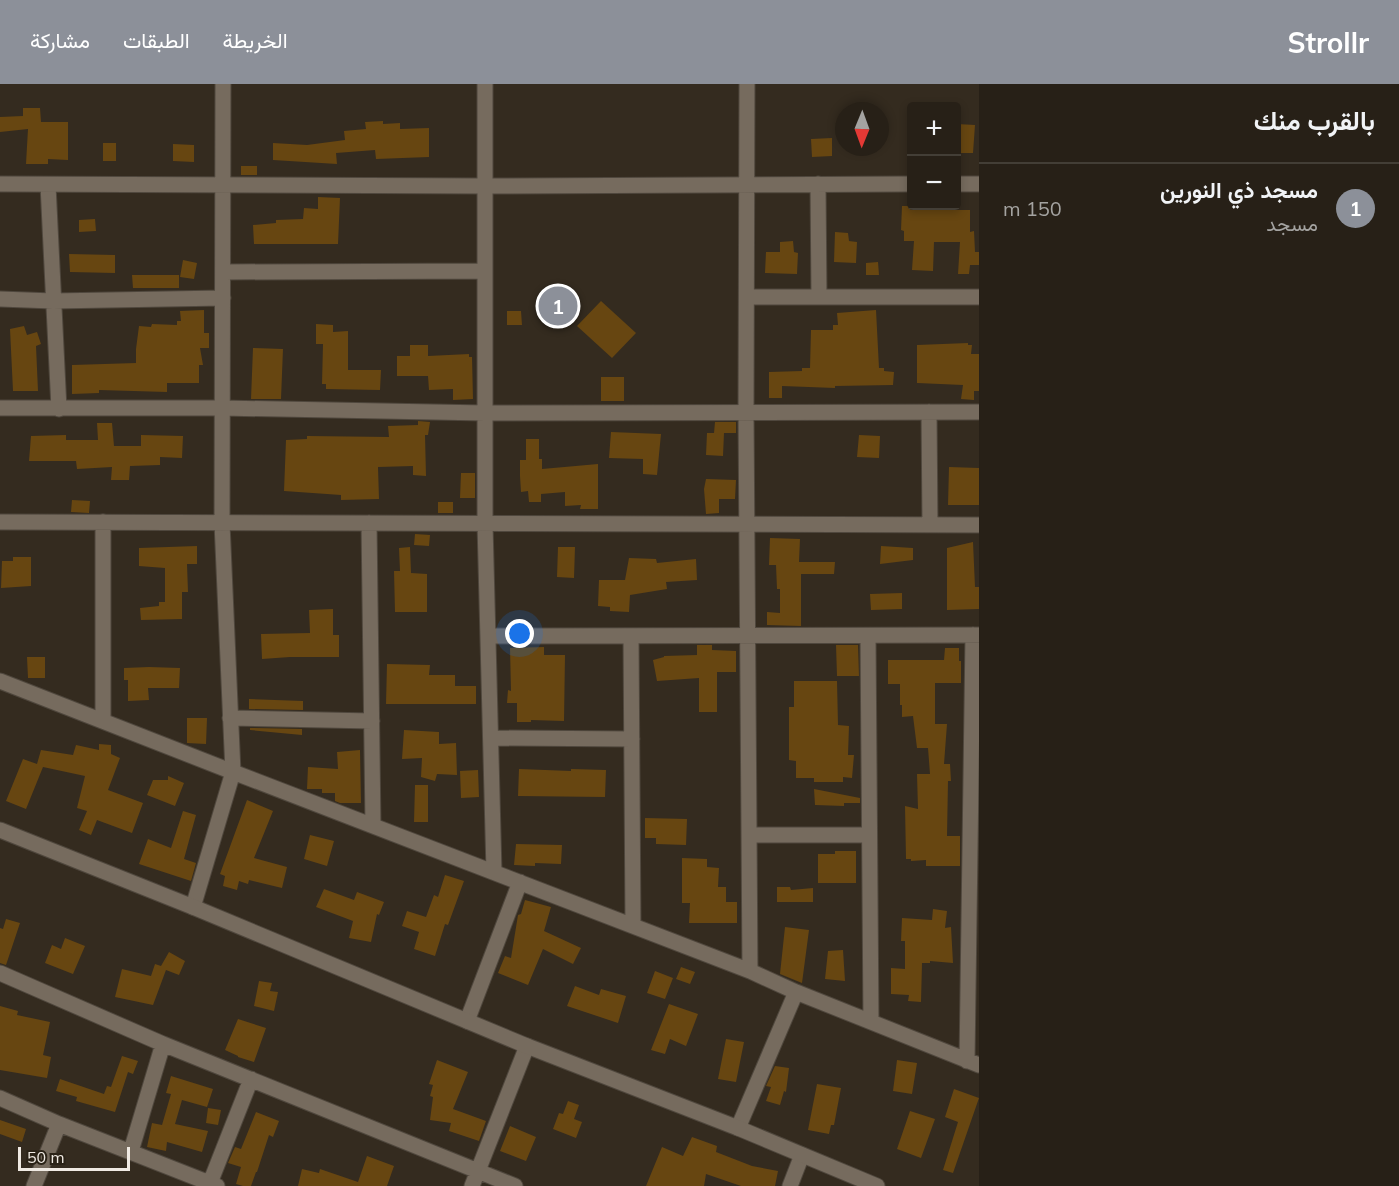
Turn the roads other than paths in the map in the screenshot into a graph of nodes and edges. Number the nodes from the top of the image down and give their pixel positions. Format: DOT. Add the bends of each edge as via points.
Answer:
graph roads {
  1 [pos="223,84"];
  2 [pos="485,84"];
  3 [pos="747,84"];
  4 [pos="0,184"];
  5 [pos="223,184"];
  6 [pos="747,184"];
  7 [pos="818,184"];
  8 [pos="907,184"];
  9 [pos="961,184"];
  10 [pos="979,184"];
  11 [pos="48,185"];
  12 [pos="484,186"];
  13 [pos="484,271"];
  14 [pos="223,272"];
  15 [pos="747,297"];
  16 [pos="819,297"];
  17 [pos="979,297"];
  18 [pos="223,298"];
  19 [pos="0,299"];
  20 [pos="52,301"];
  21 [pos="0,408"];
  22 [pos="223,408"];
  23 [pos="59,409"];
  24 [pos="746,412"];
  25 [pos="929,412"];
  26 [pos="979,412"];
  27 [pos="485,413"];
  28 [pos="0,522"];
  29 [pos="103,522"];
  30 [pos="222,523"];
  31 [pos="369,523"];
  32 [pos="485,524"];
  33 [pos="747,525"];
  34 [pos="930,525"];
  35 [pos="979,525"];
  36 [pos="976,635"];
  37 [pos="489,636"];
  38 [pos="631,636"];
  39 [pos="748,636"];
  40 [pos="868,636"];
  41 [pos="0,681"];
  42 [pos="230,718"];
  43 [pos="103,721"];
  44 [pos="372,721"];
  45 [pos="492,738"];
  46 [pos="632,739"];
  47 [pos="233,772"];
  48 [pos="975,805"];
  49 [pos="373,826"];
  50 [pos="0,830"];
  51 [pos="751,835"];
  52 [pos="869,835"];
  53 [pos="494,872"];
  54 [pos="520,882"];
  55 [pos="193,907"];
  56 [pos="633,926"];
  57 [pos="974,942"];
  58 [pos="750,971"];
  59 [pos="0,973"];
  60 [pos="796,992"];
  61 [pos="467,1021"];
  62 [pos="871,1022"];
  63 [pos="163,1044"];
  64 [pos="527,1046"];
  65 [pos="973,1063"];
  66 [pos="251,1079"];
  67 [pos="0,1098"];
  68 [pos="59,1124"];
  69 [pos="738,1128"];
  70 [pos="131,1151"];
  71 [pos="802,1155"];
  72 [pos="478,1171"];
  73 [pos="213,1184"];
  74 [pos="33,1186"];
  75 [pos="472,1186"];
  76 [pos="516,1186"];
  77 [pos="790,1186"];
  78 [pos="877,1186"];
  1 -- 5 [label="street"];
  2 -- 12 [label="street"];
  3 -- 6 [label="street"];
  4 -- 11 [label="street"];
  5 -- 11 [label="street"];
  5 -- 12 [label="street"];
  5 -- 14 [label="street"];
  6 -- 7 [label="street"];
  6 -- 12 [label="street"];
  6 -- 15 [label="street"];
  7 -- 8 [label="street"];
  7 -- 16 [label="street"];
  9 -- 10 [label="street"];
  11 -- 20 [label="street"];
  12 -- 13 [label="street"];
  13 -- 14 [label="street"];
  13 -- 27 [label="street"];
  14 -- 18 [label="street"];
  15 -- 16 [label="street"];
  15 -- 24 [label="street"];
  16 -- 17 [label="street"];
  18 -- 20 [label="street"];
  18 -- 22 [label="street"];
  19 -- 20 [label="street"];
  20 -- 23 [label="street"];
  21 -- 23 [label="street"];
  22 -- 23 [label="street"];
  22 -- 27 [label="street"];
  22 -- 30 [label="street"];
  24 -- 25 [label="street"];
  24 -- 27 [label="street"];
  24 -- 33 [label="street"];
  25 -- 26 [label="street"];
  25 -- 34 [label="street"];
  27 -- 32 [label="street"];
  28 -- 29 [label="street"];
  29 -- 30 [label="street"];
  29 -- 43 [label="street"];
  30 -- 31 [label="street"];
  30 -- 42 [label="street"];
  31 -- 32 [label="street"];
  31 -- 44 [label="street"];
  32 -- 33 [label="street"];
  32 -- 37 [label="street"];
  33 -- 34 [label="street"];
  33 -- 39 [label="street"];
  34 -- 35 [label="street"];
  36 -- 40 [label="street"];
  36 -- 48 [label="street"];
  37 -- 38 [label="street"];
  37 -- 45 [label="street"];
  38 -- 39 [label="street"];
  38 -- 46 [label="street"];
  39 -- 40 [label="street"];
  39 -- 51 [label="street"];
  40 -- 52 [label="street"];
  41 -- 43 [label="street"];
  42 -- 44 [label="street"];
  42 -- 47 [label="street"];
  43 -- 47 [label="street"];
  44 -- 49 [label="street"];
  45 -- 46 [label="street"];
  45 -- 53 [label="street"];
  46 -- 56 [label="street"];
  47 -- 49 [label="street"];
  47 -- 55 [label="street"];
  48 -- 57 [label="street"];
  49 -- 53 [label="street"];
  50 -- 55 [label="street"];
  51 -- 52 [label="street"];
  51 -- 58 [label="street"];
  52 -- 62 [label="street"];
  53 -- 54 [label="street"];
  54 -- 56 [label="street"];
  54 -- 61 [label="street"];
  55 -- 61 [label="street"];
  56 -- 58 [label="street"];
  57 -- 65 [label="street"];
  58 -- 60 [label="street"];
  59 -- 63 [label="street"];
  60 -- 62 [label="street"];
  60 -- 69 [label="street"];
  61 -- 64 [label="street"];
  62 -- 65 [label="street"];
  63 -- 66 [label="street"];
  63 -- 70 [label="street"];
  64 -- 69 [label="street"];
  64 -- 72 [label="street"];
  66 -- 72 [label="street"];
  66 -- 73 [label="street"];
  67 -- 68 [label="street"];
  68 -- 70 [label="street"];
  68 -- 74 [label="street"];
  69 -- 71 [label="street"];
  70 -- 73 [label="street"];
  71 -- 77 [label="street"];
  71 -- 78 [label="street"];
  72 -- 75 [label="street"];
  72 -- 76 [label="street"];
}
